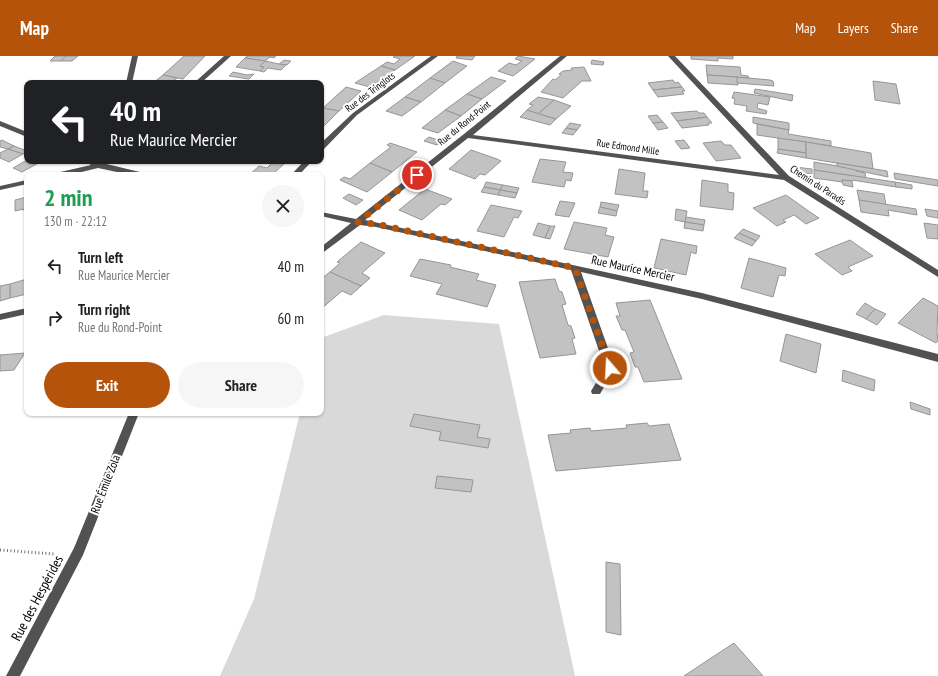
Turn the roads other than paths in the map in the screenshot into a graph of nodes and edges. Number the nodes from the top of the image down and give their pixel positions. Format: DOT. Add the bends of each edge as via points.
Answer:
graph roads {
  1 [pos="135,56"];
  2 [pos="228,56"];
  3 [pos="435,56"];
  4 [pos="564,56"];
  5 [pos="671,56"];
  6 [pos="130,80"];
  7 [pos="200,80"];
  8 [pos="0,123"];
  9 [pos="24,133"];
  10 [pos="467,136"];
  11 [pos="324,144"];
  12 [pos="95,164"];
  13 [pos="103,164"];
  14 [pos="305,164"];
  15 [pos="100,166"];
  16 [pos="73,172"];
  17 [pos="127,172"];
  18 [pos="298,172"];
  19 [pos="786,178"];
  20 [pos="24,183"];
  21 [pos="0,188"];
  22 [pos="324,215"];
  23 [pos="358,222"];
  24 [pos="324,249"];
  25 [pos="575,268"];
  26 [pos="938,274"];
  27 [pos="24,312"];
  28 [pos="0,317"];
  29 [pos="938,358"];
  30 [pos="596,391"];
  31 [pos="133,416"];
  32 [pos="77,556"];
  33 [pos="13,676"];
  1 -- 6 [label="street"];
  2 -- 7 [label="street"];
  3 -- 11 [label="street, Rue des Tringlots" via="356,114"];
  4 -- 10 [label="street, Rue du Rond-Point"];
  5 -- 19 [label="street, Chemin du Paradis"];
  8 -- 9 [label="street"];
  10 -- 19 [label="street, Rue Edmond Mille"];
  10 -- 23 [label="street, Rue du Rond-Point"];
  12 -- 15 [label="street"];
  13 -- 15 [label="street"];
  14 -- 18 [label="street"];
  15 -- 16 [label="street"];
  15 -- 17 [label="street"];
  19 -- 26 [label="street, Chemin du Paradis"];
  20 -- 21 [label="street"];
  22 -- 23 [label="street, Rue Maurice Mercier"];
  23 -- 24 [label="street, Rue du Rond-Point"];
  23 -- 25 [label="street, Rue Maurice Mercier"];
  25 -- 29 [label="street, Rue Maurice Mercier" via="702,296"];
  25 -- 30 [label="street" via="610,368"];
  27 -- 28 [label="street"];
  31 -- 32 [label="street, Rue Émile Zola"];
  32 -- 33 [label="street, Rue des Hespérides"];
}
